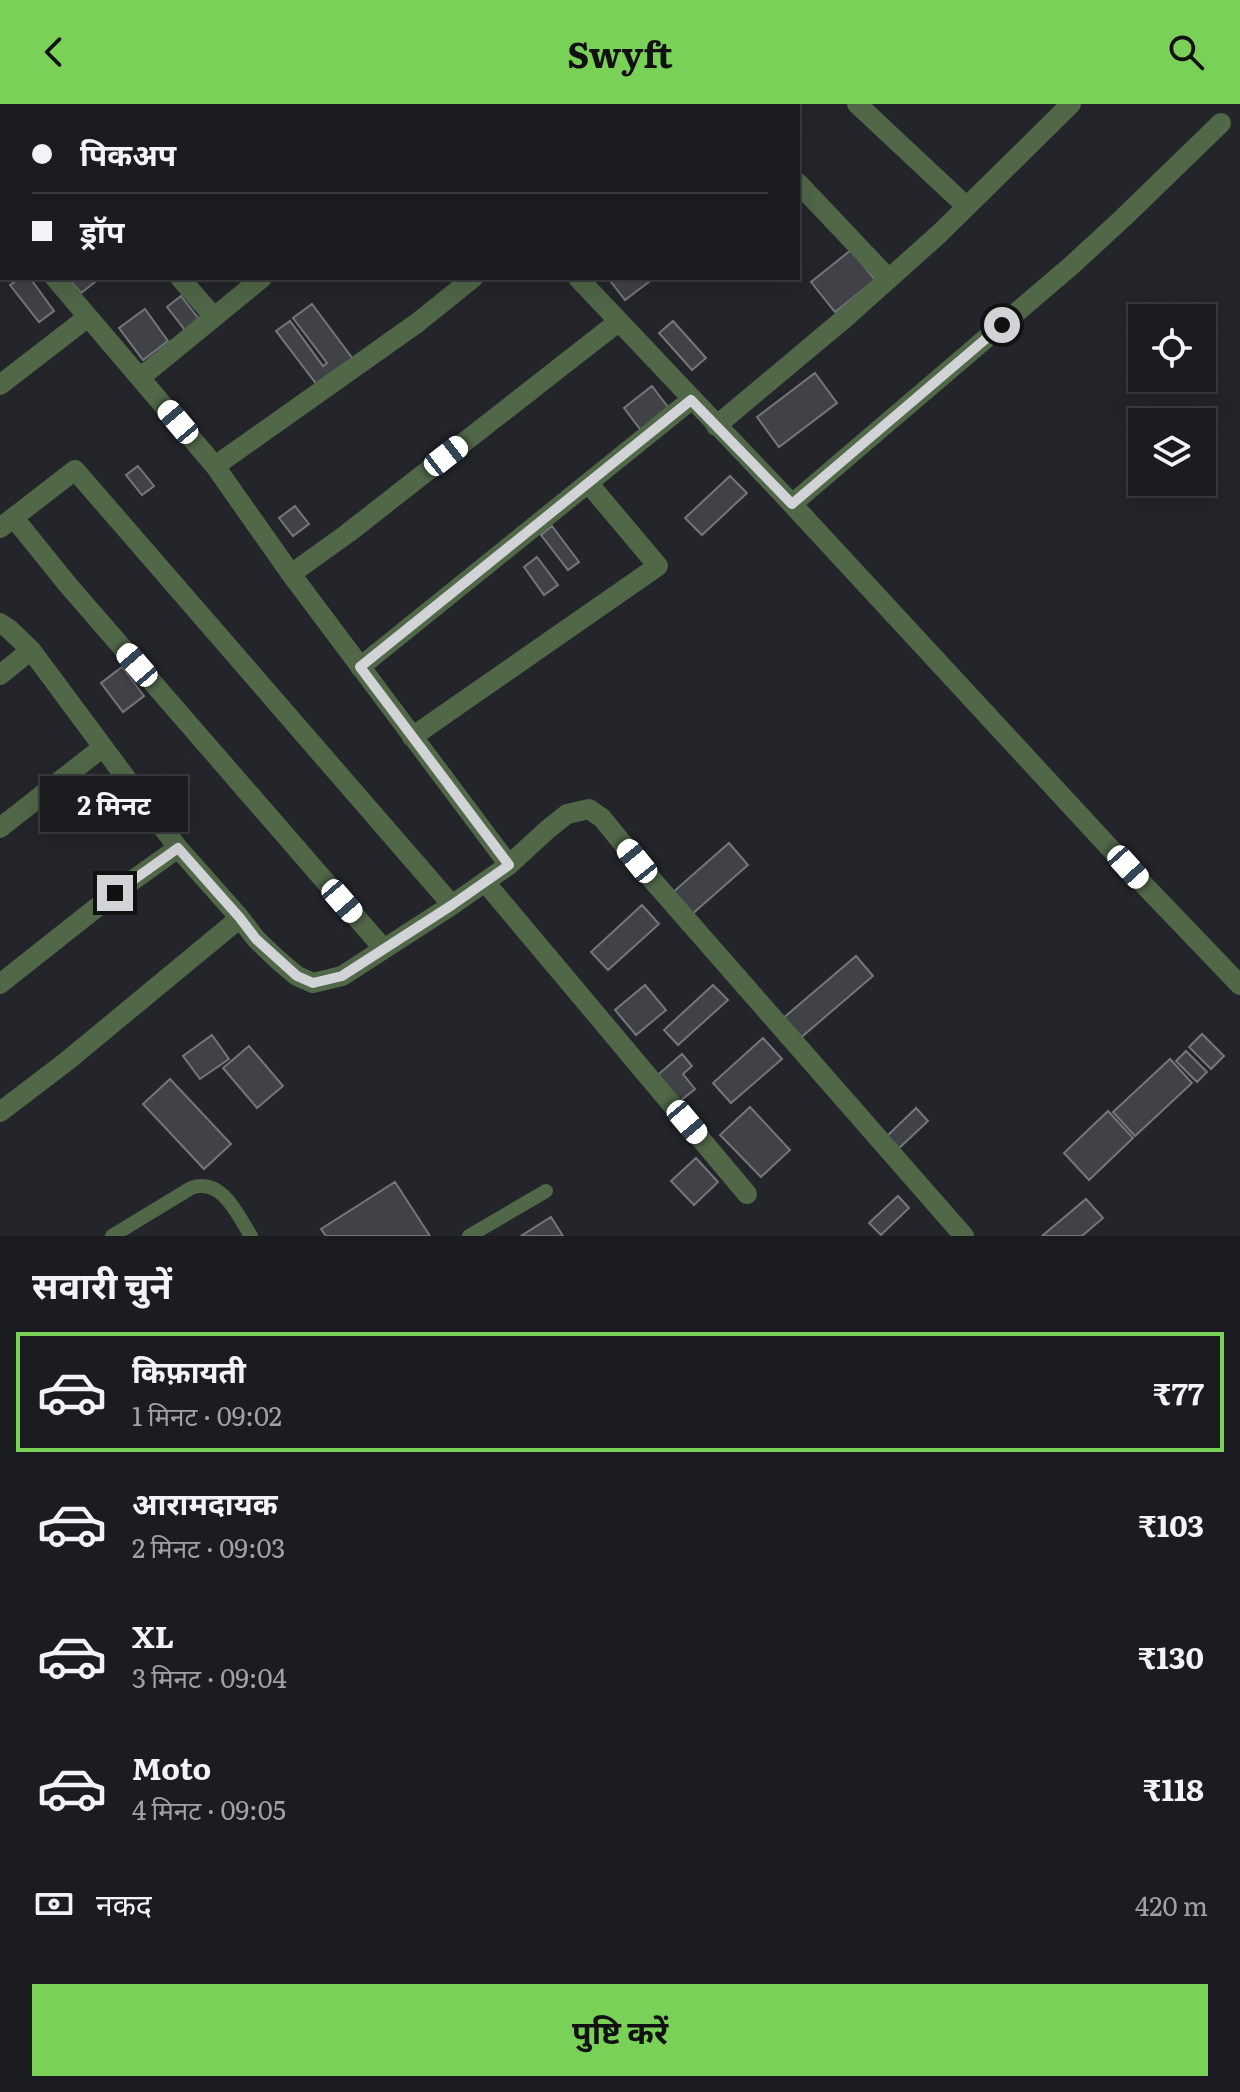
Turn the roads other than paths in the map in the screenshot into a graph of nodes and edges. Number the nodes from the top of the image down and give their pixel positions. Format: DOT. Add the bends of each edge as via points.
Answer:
graph roads {
  1 [pos="857,104"];
  2 [pos="1071,104"];
  3 [pos="1221,123"];
  4 [pos="800,185"];
  5 [pos="966,206"];
  6 [pos="889,279"];
  7 [pos="57,280"];
  8 [pos="182,280"];
  9 [pos="260,280"];
  10 [pos="471,280"];
  11 [pos="580,280"];
  12 [pos="88,317"];
  13 [pos="214,317"];
  14 [pos="618,322"];
  15 [pos="141,377"];
  16 [pos="0,385"];
  17 [pos="691,400"];
  18 [pos="716,426"];
  19 [pos="215,466"];
  20 [pos="589,484"];
  21 [pos="792,504"];
  22 [pos="7,523"];
  23 [pos="291,574"];
  24 [pos="0,623"];
  25 [pos="31,650"];
  26 [pos="360,667"];
  27 [pos="0,675"];
  28 [pos="412,737"];
  29 [pos="103,747"];
  30 [pos="0,828"];
  31 [pos="178,848"];
  32 [pos="509,865"];
  33 [pos="485,882"];
  34 [pos="452,905"];
  35 [pos="240,918"];
  36 [pos="383,948"];
  37 [pos="0,984"];
  38 [pos="1240,985"];
  39 [pos="0,1112"];
  40 [pos="546,1191"];
  41 [pos="747,1194"];
  42 [pos="112,1236"];
  43 [pos="251,1236"];
  44 [pos="469,1236"];
  45 [pos="964,1236"];
  1 -- 5 [label="street"];
  2 -- 5 [label="street"];
  3 -- 21 [label="street" via="1072,265"];
  4 -- 6 [label="street"];
  5 -- 6 [label="street"];
  6 -- 18 [label="street"];
  7 -- 12 [label="street"];
  8 -- 13 [label="street"];
  9 -- 13 [label="street"];
  10 -- 19 [label="street"];
  11 -- 14 [label="street"];
  12 -- 15 [label="street"];
  12 -- 16 [label="street"];
  13 -- 15 [label="street"];
  14 -- 17 [label="street"];
  14 -- 23 [label="street"];
  15 -- 19 [label="street"];
  17 -- 18 [label="street"];
  17 -- 20 [label="street"];
  18 -- 21 [label="street"];
  19 -- 23 [label="street"];
  20 -- 26 [label="street"];
  20 -- 28 [label="street" via="658,566"];
  21 -- 38 [label="street"];
  22 -- 34 [label="street" via="75,470"];
  22 -- 36 [label="street" via="68,585"];
  23 -- 26 [label="street"];
  24 -- 25 [label="street"];
  25 -- 27 [label="street"];
  25 -- 29 [label="street"];
  26 -- 28 [label="street"];
  28 -- 32 [label="street"];
  29 -- 30 [label="street"];
  29 -- 31 [label="street"];
  31 -- 35 [label="street"];
  31 -- 37 [label="street"];
  32 -- 33 [label="street"];
  32 -- 45 [label="street" via="567,814 589,809 602,818"];
  33 -- 34 [label="street"];
  33 -- 41 [label="street"];
  34 -- 36 [label="street"];
  35 -- 36 [label="street" via="278,960 313,983 342,976"];
  35 -- 39 [label="street"];
  40 -- 44 [label="lane"];
  42 -- 43 [label="lane" via="205,1184 224,1195"];
}
